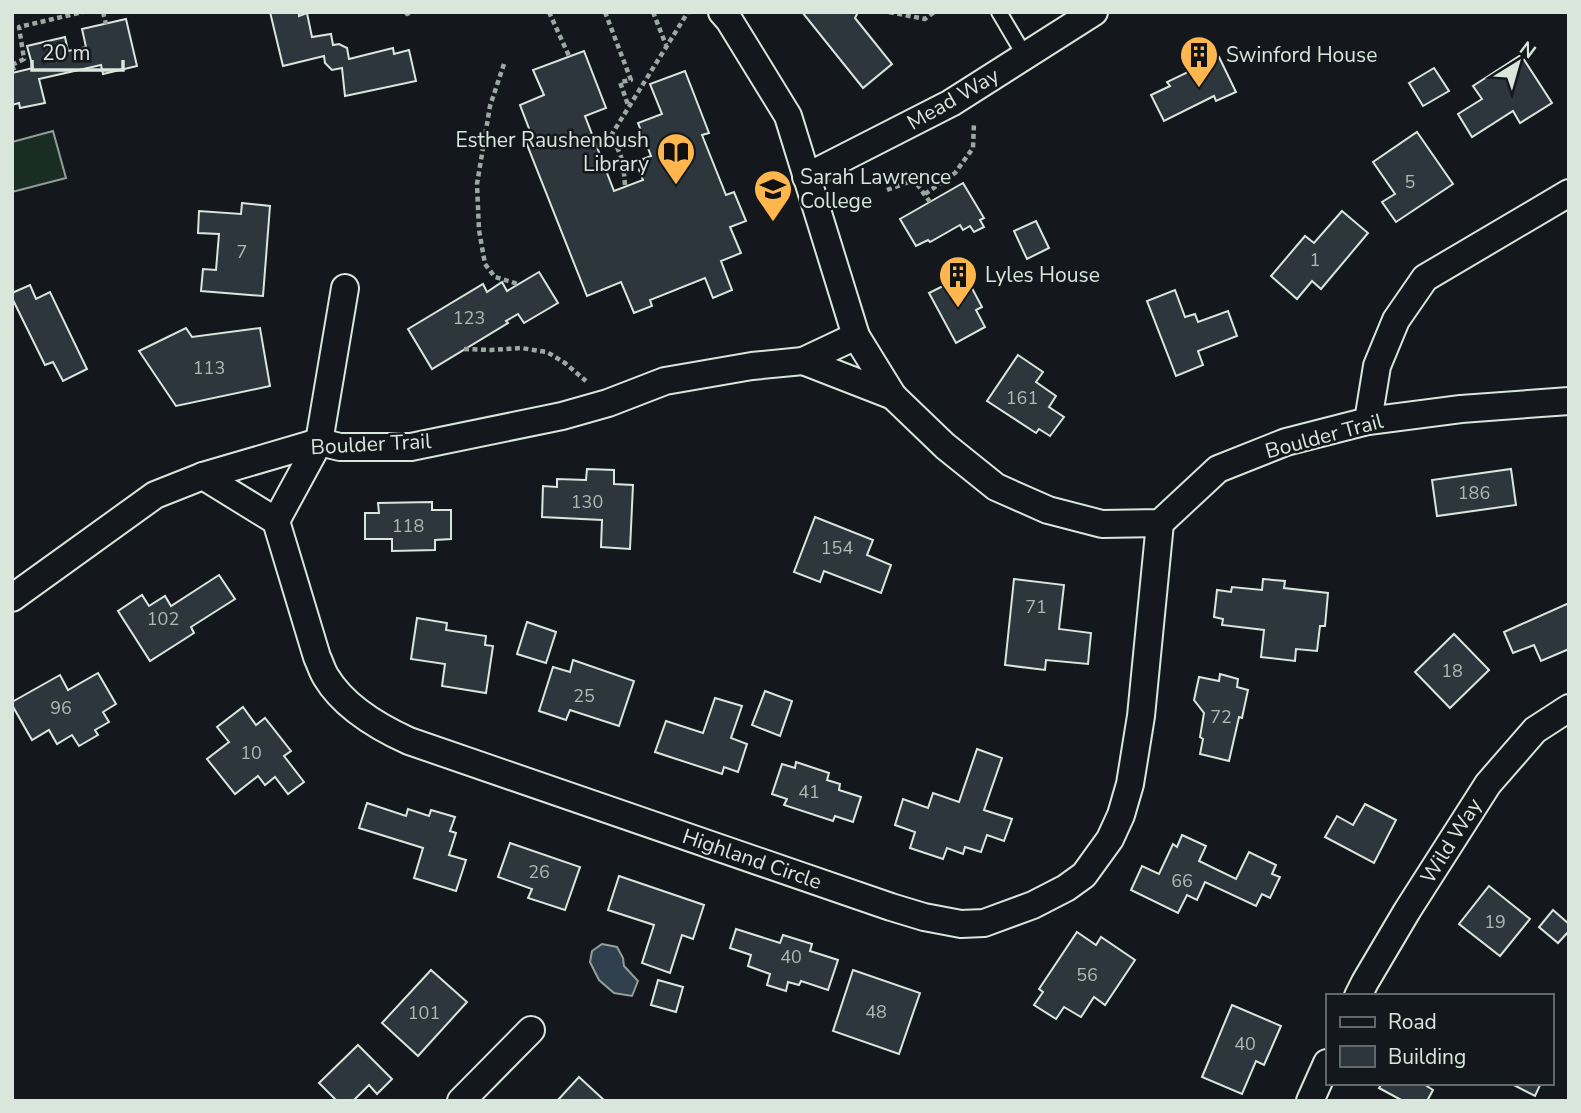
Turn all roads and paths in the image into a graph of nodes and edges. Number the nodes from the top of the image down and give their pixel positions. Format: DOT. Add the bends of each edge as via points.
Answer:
graph roads {
  1 [pos="83,12"];
  2 [pos="103,12"];
  3 [pos="406,12"];
  4 [pos="412,12"];
  5 [pos="549,12"];
  6 [pos="605,12"];
  7 [pos="653,12"];
  8 [pos="688,12"];
  9 [pos="722,12"];
  10 [pos="889,12"];
  11 [pos="934,12"];
  12 [pos="999,12"];
  13 [pos="1094,12"];
  14 [pos="106,24"];
  15 [pos="666,46"];
  16 [pos="1025,56"];
  17 [pos="569,57"];
  18 [pos="504,64"];
  19 [pos="12,65"];
  20 [pos="15,72"];
  21 [pos="629,106"];
  22 [pos="974,118"];
  23 [pos="806,177"];
  24 [pos="625,185"];
  25 [pos="887,190"];
  26 [pos="1569,193"];
  27 [pos="925,194"];
  28 [pos="930,202"];
  29 [pos="518,284"];
  30 [pos="345,288"];
  31 [pos="856,336"];
  32 [pos="464,349"];
  33 [pos="803,361"];
  34 [pos="893,396"];
  35 [pos="1569,401"];
  36 [pos="608,402"];
  37 [pos="1368,421"];
  38 [pos="319,442"];
  39 [pos="203,476"];
  40 [pos="276,521"];
  41 [pos="1160,523"];
  42 [pos="12,597"];
  43 [pos="1569,708"];
  44 [pos="1359,994"];
  45 [pos="531,1030"];
  46 [pos="1326,1065"];
  47 [pos="461,1101"];
  48 [pos="1310,1101"];
  1 -- 19 [label="path" via="19,27 24,59"];
  2 -- 14 [label="path"];
  3 -- 4 [label="path"];
  5 -- 17 [label="path"];
  6 -- 21 [label="path" via="631,79 620,82"];
  7 -- 15 [label="path"];
  8 -- 15 [label="path"];
  9 -- 23 [label="street" via="788,116"];
  10 -- 11 [label="path" via="925,19"];
  12 -- 16 [label="lane"];
  13 -- 16 [label="street, Mead Way"];
  15 -- 21 [label="path"];
  16 -- 23 [label="street, Mead Way" via="951,103"];
  18 -- 29 [label="path" via="490,106 477,184 479,230 485,264 495,277"];
  19 -- 20 [label="path"];
  21 -- 24 [label="path" via="612,134"];
  22 -- 27 [label="path" via="973,148 956,173"];
  23 -- 31 [label="street"];
  25 -- 27 [label="path" via="914,180"];
  26 -- 37 [label="street" via="1424,278 1396,320 1377,366"];
  27 -- 28 [label="path"];
  30 -- 38 [label="street"];
  31 -- 33 [label="street, Boulder Trail"];
  31 -- 34 [label="street, Boulder Trail"];
  32 -- 36 [label="path" via="547,352"];
  33 -- 34 [label="street, Boulder Trail"];
  33 -- 36 [label="street, Boulder Trail" via="665,381"];
  34 -- 41 [label="street, Boulder Trail" via="996,487 1048,510 1102,524"];
  35 -- 37 [label="street, Boulder Trail"];
  36 -- 38 [label="street, Boulder Trail" via="411,447 340,447"];
  37 -- 41 [label="street, Boulder Trail" via="1286,442 1218,469"];
  38 -- 39 [label="street, Boulder Trail"];
  38 -- 40 [label="street"];
  39 -- 40 [label="street"];
  39 -- 42 [label="street, Boulder Trail" via="155,495"];
  40 -- 41 [label="street, Highland Circle" via="326,678 370,721 422,745 832,887 961,924 985,923 1066,888 1084,875 1116,827 1130,784 1141,716"];
  43 -- 44 [label="street, Wild Way" via="1535,730 1488,784"];
  45 -- 47 [label="street"];
  46 -- 48 [label="street"];
}
